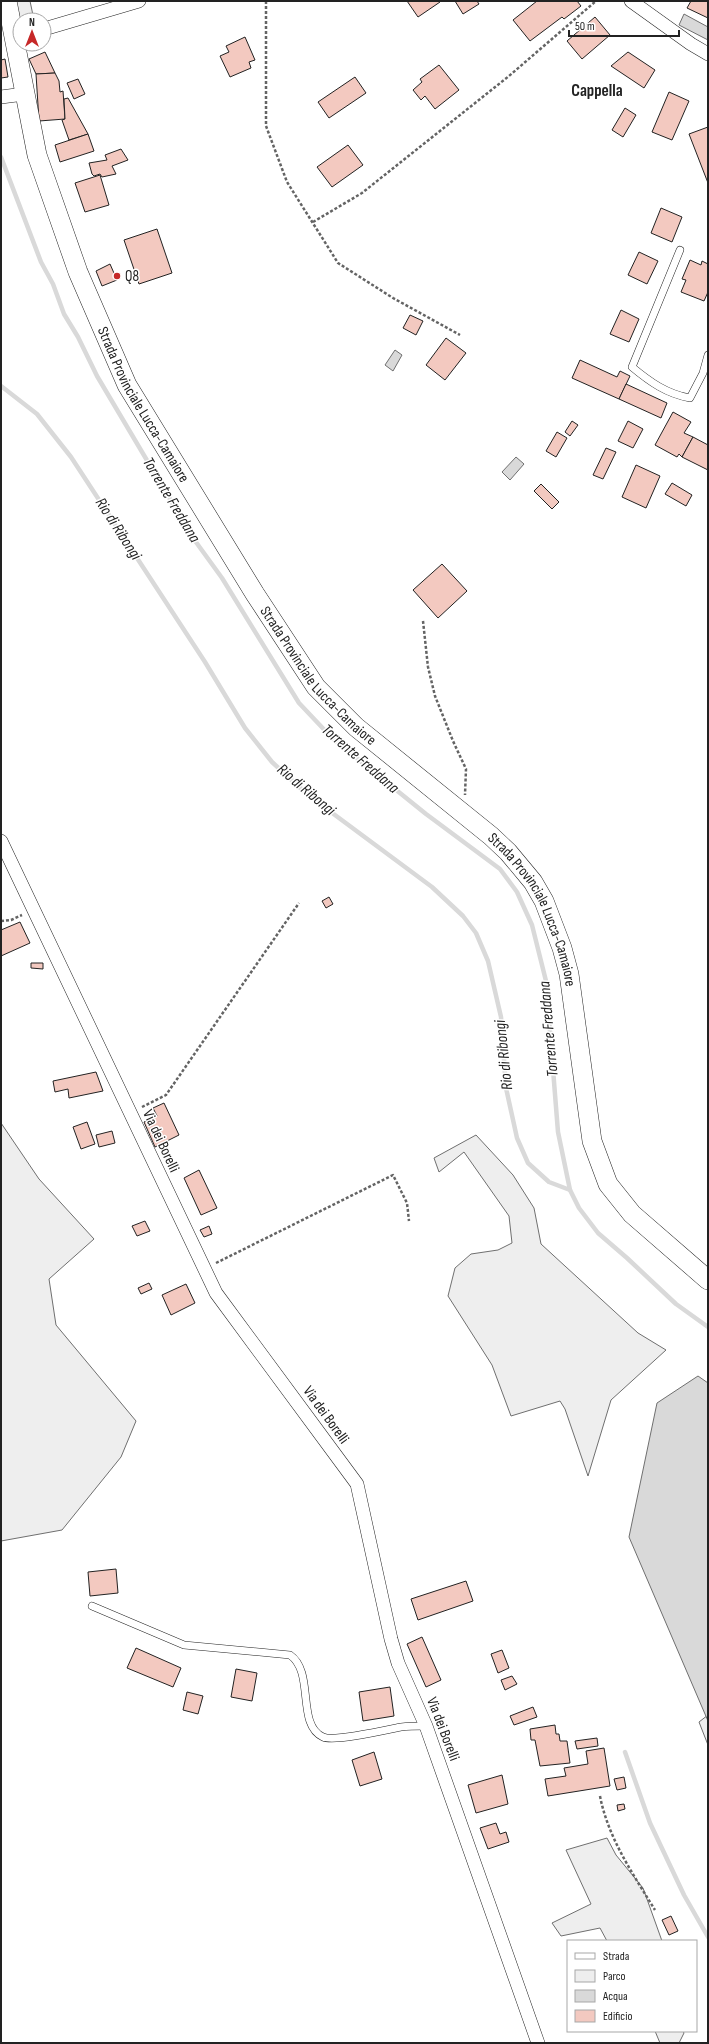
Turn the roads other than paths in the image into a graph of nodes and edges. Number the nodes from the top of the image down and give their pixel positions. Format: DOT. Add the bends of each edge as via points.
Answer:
graph roads {
  1 [pos="7,1"];
  2 [pos="139,1"];
  3 [pos="630,1"];
  4 [pos="12,18"];
  5 [pos="52,27"];
  6 [pos="15,52"];
  7 [pos="708,54"];
  8 [pos="11,96"];
  9 [pos="680,250"];
  10 [pos="708,355"];
  11 [pos="1,841"];
  12 [pos="708,1280"];
  13 [pos="92,1606"];
  14 [pos="426,1726"];
  15 [pos="538,2043"];
  1 -- 4 [label="main road, Strada Provinciale Lucca-Camaiore"];
  2 -- 5 [label="street"];
  3 -- 7 [label="street"];
  6 -- 8 [label="main road, Strada Provinciale Lucca-Camaiore"];
  8 -- 12 [label="main road, Strada Provinciale Lucca-Camaiore" via="37,156 75,265 128,385 255,594 316,686 356,727 491,836 533,882 552,922 569,974 592,1141 608,1184 632,1214"];
  9 -- 10 [label="lane" via="632,367 651,383 677,396 690,398 703,373"];
  11 -- 14 [label="street, Via dei Borelli" via="216,1293 357,1484 391,1640 398,1663"];
  13 -- 14 [label="lane" via="184,1645 290,1655 297,1660 301,1669 312,1726 318,1735 325,1738"];
  14 -- 15 [label="street, Via dei Borelli"];
}
